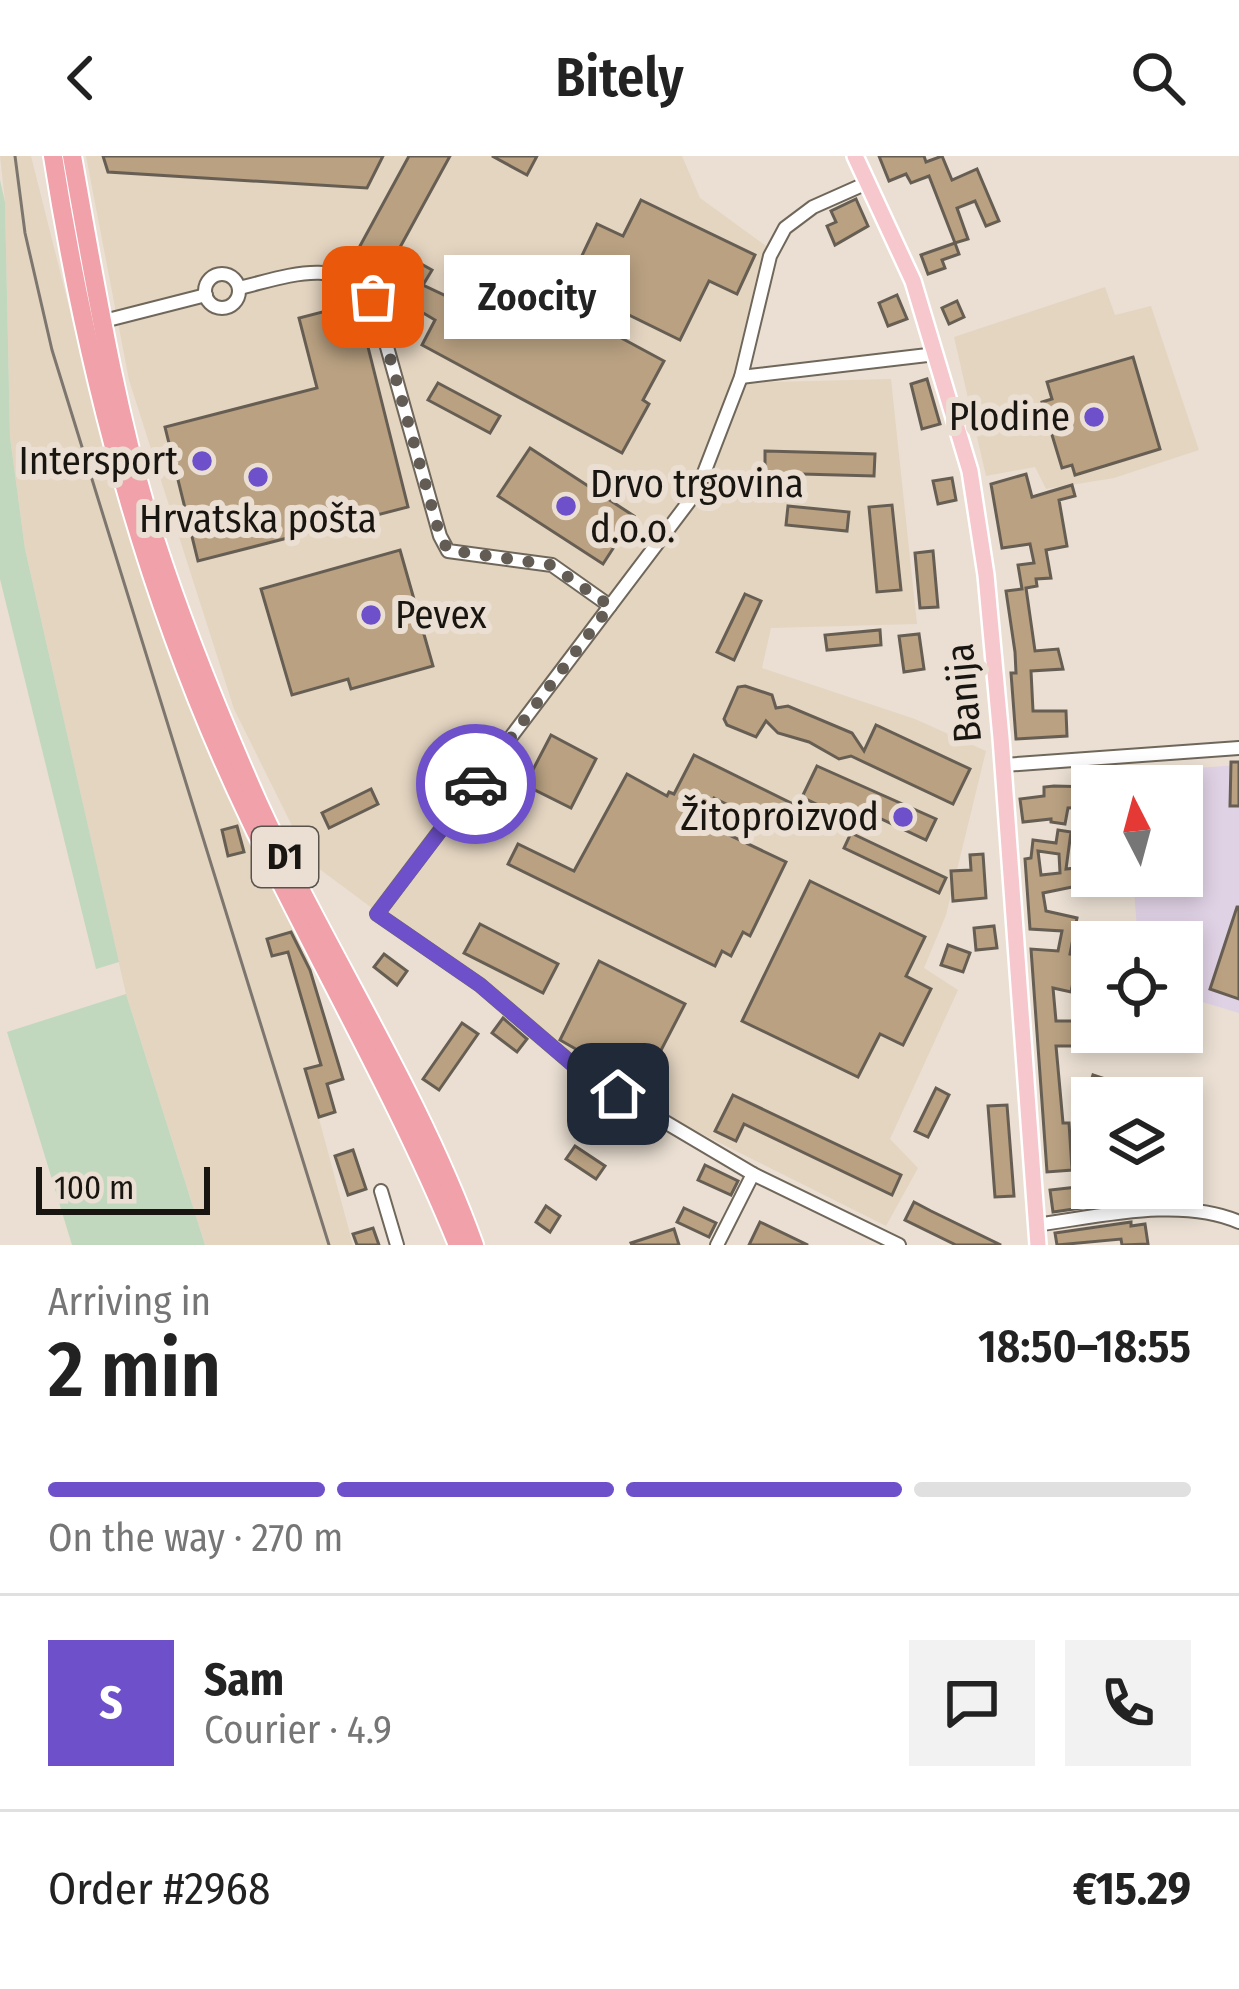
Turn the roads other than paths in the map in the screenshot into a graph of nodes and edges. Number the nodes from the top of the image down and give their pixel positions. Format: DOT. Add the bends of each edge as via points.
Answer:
graph roads {
  1 [pos="53,156"];
  2 [pos="72,156"];
  3 [pos="855,156"];
  4 [pos="867,183"];
  5 [pos="239,288"];
  6 [pos="206,295"];
  7 [pos="105,320"];
  8 [pos="83,326"];
  9 [pos="936,354"];
  10 [pos="741,377"];
  11 [pos="610,606"];
  12 [pos="1239,748"];
  13 [pos="1004,766"];
  14 [pos="754,1174"];
  15 [pos="381,1191"];
  16 [pos="1239,1222"];
  17 [pos="1035,1225"];
  18 [pos="397,1245"];
  19 [pos="458,1245"];
  20 [pos="474,1245"];
  21 [pos="717,1245"];
  22 [pos="899,1245"];
  23 [pos="1038,1245"];
  1 -- 8 [label="highway, D1"];
  2 -- 7 [label="highway, D1"];
  3 -- 4 [label="main road, Banija"];
  4 -- 9 [label="main road, Banija" via="913,280"];
  4 -- 10 [label="street" via="785,228 770,256"];
  5 -- 6 [label="street" via="227,308"];
  5 -- 6 [label="street" via="218,275"];
  5 -- 11 [label="street" via="313,270 364,287 448,550 551,565"];
  6 -- 7 [label="street"];
  7 -- 8 [label="street"];
  7 -- 20 [label="highway, D1" via="143,497 208,685 260,806 422,1121"];
  8 -- 19 [label="highway, D1" via="143,549 196,697"];
  9 -- 10 [label="street"];
  9 -- 13 [label="main road, Banija" via="970,471"];
  10 -- 11 [label="street" via="698,491"];
  11 -- 14 [label="street" via="377,914 480,985 584,1074"];
  12 -- 13 [label="street"];
  13 -- 17 [label="main road, Banija"];
  14 -- 21 [label="street"];
  14 -- 22 [label="street"];
  15 -- 18 [label="street"];
  16 -- 17 [label="street" via="1186,1208"];
  17 -- 23 [label="main road, Banija"];
}
